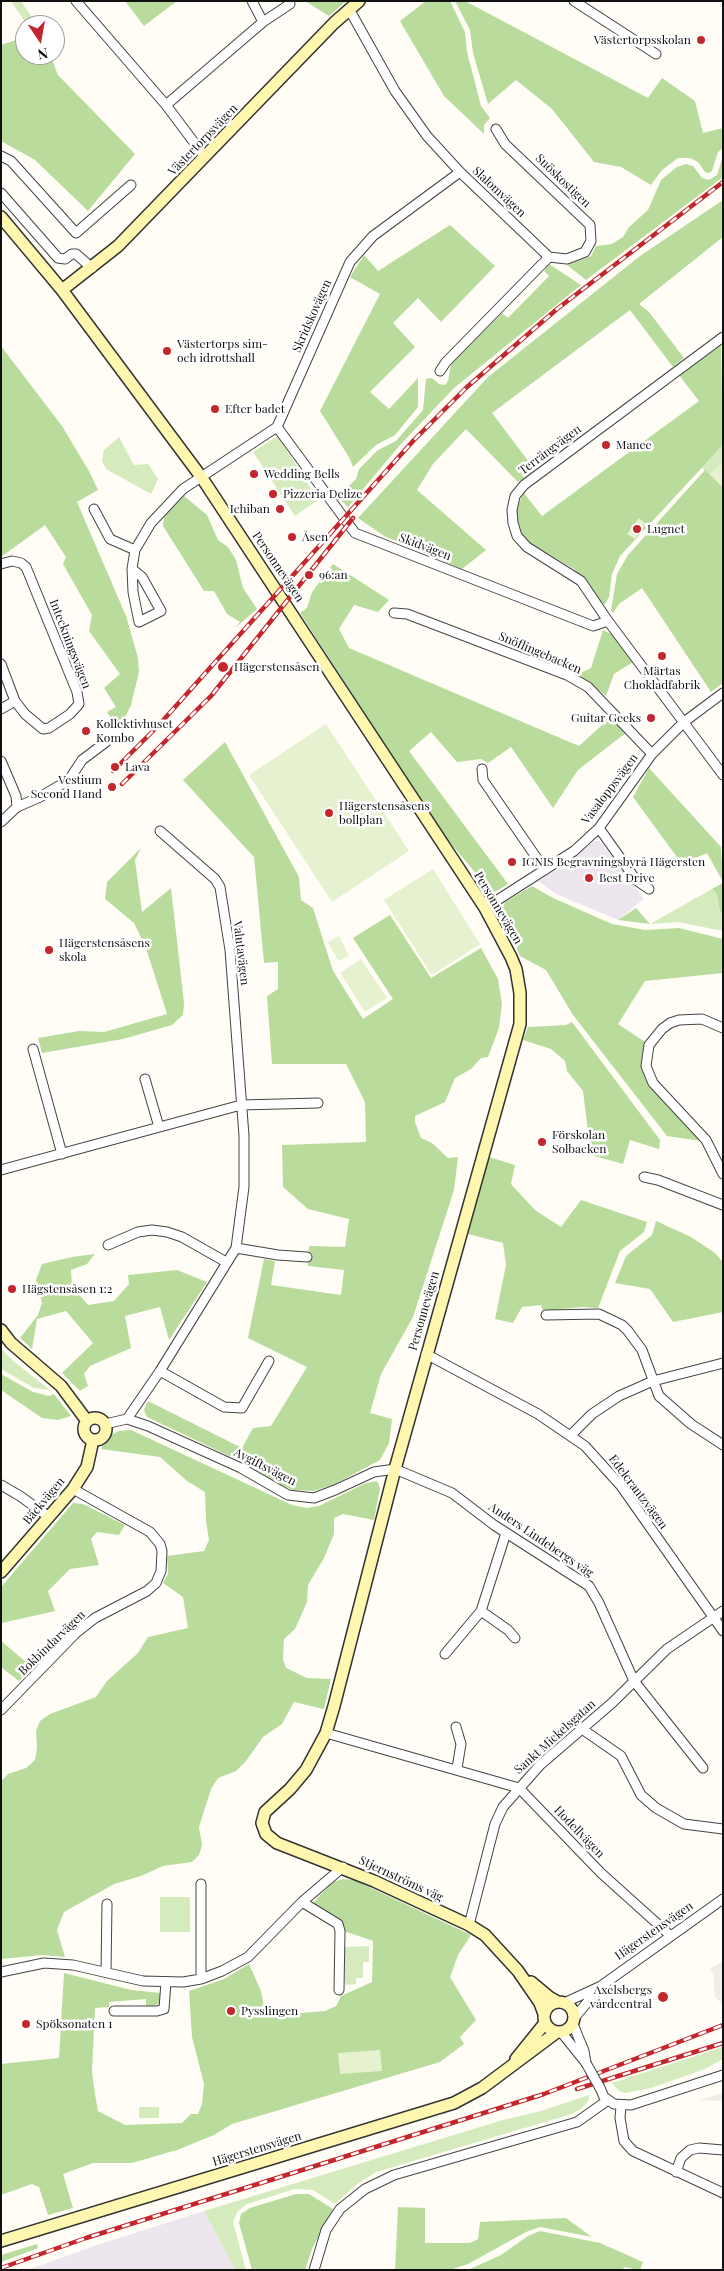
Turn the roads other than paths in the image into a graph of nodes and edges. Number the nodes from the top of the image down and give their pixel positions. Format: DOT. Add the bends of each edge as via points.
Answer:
graph roads {
  1 [pos="76,1"];
  2 [pos="252,1"];
  3 [pos="358,1"];
  4 [pos="574,1"];
  5 [pos="290,4"];
  6 [pos="349,9"];
  7 [pos="264,22"];
  8 [pos="656,54"];
  9 [pos="166,105"];
  10 [pos="496,129"];
  11 [pos="1,156"];
  12 [pos="205,157"];
  13 [pos="460,172"];
  14 [pos="131,185"];
  15 [pos="1,194"];
  16 [pos="1,217"];
  17 [pos="550,257"];
  18 [pos="92,268"];
  19 [pos="62,290"];
  20 [pos="723,336"];
  21 [pos="440,372"];
  22 [pos="277,427"];
  23 [pos="202,478"];
  24 [pos="94,509"];
  25 [pos="136,550"];
  26 [pos="1,564"];
  27 [pos="132,569"];
  28 [pos="394,613"];
  29 [pos="608,622"];
  30 [pos="1,664"];
  31 [pos="723,693"];
  32 [pos="15,701"];
  33 [pos="1,709"];
  34 [pos="684,722"];
  35 [pos="106,742"];
  36 [pos="652,754"];
  37 [pos="1,761"];
  38 [pos="482,769"];
  39 [pos="723,775"];
  40 [pos="17,808"];
  41 [pos="1,822"];
  42 [pos="599,828"];
  43 [pos="160,831"];
  44 [pos="545,870"];
  45 [pos="650,889"];
  46 [pos="485,908"];
  47 [pos="723,1028"];
  48 [pos="33,1050"];
  49 [pos="145,1079"];
  50 [pos="318,1103"];
  51 [pos="242,1105"];
  52 [pos="160,1127"];
  53 [pos="62,1154"];
  54 [pos="1,1170"];
  55 [pos="723,1174"];
  56 [pos="644,1177"];
  57 [pos="723,1205"];
  58 [pos="108,1245"];
  59 [pos="236,1248"];
  60 [pos="307,1257"];
  61 [pos="226,1262"];
  62 [pos="546,1315"];
  63 [pos="1,1330"];
  64 [pos="426,1354"];
  65 [pos="269,1360"];
  66 [pos="723,1363"];
  67 [pos="160,1371"];
  68 [pos="653,1381"];
  69 [pos="127,1419"];
  70 [pos="87,1421"];
  71 [pos="105,1424"];
  72 [pos="571,1435"];
  73 [pos="92,1440"];
  74 [pos="723,1445"];
  75 [pos="394,1470"];
  76 [pos="1,1485"];
  77 [pos="73,1489"];
  78 [pos="49,1517"];
  79 [pos="506,1533"];
  80 [pos="1,1572"];
  81 [pos="481,1611"];
  82 [pos="723,1611"];
  83 [pos="713,1617"];
  84 [pos="723,1631"];
  85 [pos="515,1638"];
  86 [pos="445,1654"];
  87 [pos="634,1681"];
  88 [pos="1,1710"];
  89 [pos="456,1727"];
  90 [pos="582,1729"];
  91 [pos="326,1733"];
  92 [pos="456,1768"];
  93 [pos="703,1768"];
  94 [pos="519,1788"];
  95 [pos="262,1828"];
  96 [pos="723,1829"];
  97 [pos="343,1867"];
  98 [pos="201,1884"];
  99 [pos="723,1899"];
  100 [pos="302,1902"];
  101 [pos="107,1904"];
  102 [pos="470,1925"];
  103 [pos="671,1936"];
  104 [pos="1,1972"];
  105 [pos="106,1972"];
  106 [pos="518,1972"];
  107 [pos="201,1979"];
  108 [pos="166,1982"];
  109 [pos="601,1986"];
  110 [pos="339,1990"];
  111 [pos="561,2002"];
  112 [pos="114,2011"];
  113 [pos="545,2019"];
  114 [pos="574,2021"];
  115 [pos="559,2032"];
  116 [pos="586,2063"];
  117 [pos="512,2064"];
  118 [pos="723,2075"];
  119 [pos="608,2100"];
  120 [pos="621,2106"];
  121 [pos="723,2150"];
  122 [pos="676,2172"];
  123 [pos="723,2193"];
  124 [pos="1,2241"];
  125 [pos="314,2270"];
  1 -- 9 [label="street"];
  2 -- 7 [label="street"];
  3 -- 6 [label="street, Västertorpsvägen"];
  4 -- 8 [label="street"];
  5 -- 7 [label="street"];
  6 -- 12 [label="street, Västertorpsvägen"];
  6 -- 13 [label="street, Slalomvägen" via="395,91 427,136"];
  7 -- 9 [label="street"];
  9 -- 12 [label="street"];
  10 -- 17 [label="street, Snöskostigen" via="505,144 590,225 591,242 585,252 567,259"];
  11 -- 14 [label="street" via="11,161 76,233"];
  12 -- 18 [label="street, Västertorpsvägen" via="118,246"];
  13 -- 17 [label="street, Slalomvägen"];
  13 -- 22 [label="street, Skridskovägen" via="373,236 350,262"];
  15 -- 18 [label="street" via="58,258 76,254"];
  16 -- 19 [label="street, Personnevägen"];
  17 -- 21 [label="street" via="446,362"];
  18 -- 19 [label="street, Västertorpsvägen"];
  19 -- 23 [label="street, Personnevägen"];
  20 -- 29 [label="street, Terrängvägen" via="524,485 515,496 512,510 517,536 526,547 581,581"];
  22 -- 23 [label="street"];
  22 -- 29 [label="street, Skidvägen" via="355,533 593,626"];
  23 -- 25 [label="street" via="167,504 151,523"];
  23 -- 46 [label="street, Personnevägen"];
  24 -- 25 [label="street" via="110,539"];
  25 -- 27 [label="street"];
  26 -- 32 [label="street, Inteckningsvägen" via="12,561 26,567 79,704 70,714 43,729 38,728"];
  27 -- 27 [label="street" via="133,592 139,622 161,611 142,577"];
  28 -- 36 [label="street, Snöflingebacken" via="407,614 567,675 588,687"];
  29 -- 34 [label="street, Terrängvägen"];
  30 -- 32 [label="street, Inteckningsvägen"];
  31 -- 34 [label="street, Vasaloppsvägen"];
  32 -- 33 [label="street"];
  34 -- 36 [label="street, Vasaloppsvägen"];
  34 -- 39 [label="street, Terrängvägen"];
  35 -- 40 [label="street" via="82,760 69,780"];
  36 -- 42 [label="street, Vasaloppsvägen"];
  37 -- 40 [label="street" via="16,796"];
  38 -- 44 [label="street" via="484,780"];
  40 -- 41 [label="street"];
  42 -- 44 [label="street, Vasaloppsvägen"];
  42 -- 45 [label="street" via="636,880"];
  43 -- 51 [label="street, Valutavägen" via="220,887 230,950"];
  44 -- 46 [label="street, Vasaloppsvägen"];
  46 -- 64 [label="street, Personnevägen" via="516,969 520,1024"];
  47 -- 55 [label="street" via="702,1019 679,1020 670,1024 658,1032 649,1045 646,1066 660,1091 706,1140"];
  48 -- 53 [label="street"];
  49 -- 52 [label="street"];
  50 -- 51 [label="street"];
  51 -- 52 [label="street"];
  51 -- 59 [label="street, Valutavägen" via="246,1167"];
  52 -- 53 [label="street"];
  53 -- 54 [label="street"];
  56 -- 57 [label="street"];
  58 -- 61 [label="street" via="138,1232 166,1232 182,1237"];
  59 -- 60 [label="street"];
  59 -- 61 [label="street, Valutavägen"];
  61 -- 67 [label="street, Valutavägen"];
  62 -- 68 [label="street" via="590,1313 613,1320 636,1341"];
  63 -- 70 [label="street" via="11,1343 61,1386"];
  64 -- 72 [label="street, Edelcrantzvägen"];
  64 -- 75 [label="street, Personnevägen"];
  65 -- 67 [label="street" via="242,1408 224,1407"];
  66 -- 68 [label="street"];
  67 -- 69 [label="street, Valutavägen"];
  68 -- 72 [label="street" via="601,1407"];
  68 -- 74 [label="street" via="658,1396 676,1413"];
  69 -- 71 [label="street"];
  69 -- 75 [label="street, Avgiftsvägen" via="241,1468 288,1495 314,1498 374,1472"];
  70 -- 71 [label="street" via="96,1418"];
  70 -- 73 [label="street" via="84,1430"];
  71 -- 73 [label="street" via="106,1431 102,1437"];
  72 -- 83 [label="street, Edelcrantzvägen" via="609,1470"];
  73 -- 77 [label="street, Bäckvägen" via="87,1467"];
  75 -- 79 [label="street, Anders Lindebergs väg" via="452,1493"];
  75 -- 91 [label="street, Personnevägen"];
  76 -- 78 [label="street"];
  77 -- 78 [label="street, Bäckvägen"];
  77 -- 88 [label="street, Bokbindarvägen" via="150,1532 162,1551 161,1571 147,1592 95,1618 76,1633"];
  78 -- 80 [label="street, Bäckvägen"];
  79 -- 81 [label="street"];
  79 -- 87 [label="street, Anders Lindebergs väg" via="589,1586"];
  81 -- 85 [label="street"];
  81 -- 86 [label="street"];
  82 -- 83 [label="street, Sankt Mickelsgatan"];
  83 -- 84 [label="street, Edelcrantzvägen"];
  83 -- 87 [label="street, Sankt Mickelsgatan" via="667,1649"];
  87 -- 90 [label="street, Sankt Mickelsgatan"];
  87 -- 93 [label="street, Anders Lindebergs väg"];
  89 -- 92 [label="street" via="461,1744"];
  90 -- 94 [label="street, Sankt Mickelsgatan"];
  90 -- 96 [label="street" via="621,1756 641,1795 652,1804 684,1824"];
  91 -- 92 [label="street, Hodellvägen"];
  91 -- 95 [label="street, Personnevägen" via="299,1780 265,1812"];
  92 -- 94 [label="street, Hodellvägen"];
  94 -- 102 [label="street, Sankt Mickelsgatan" via="497,1816"];
  94 -- 103 [label="street, Hodellvägen" via="600,1873"];
  95 -- 97 [label="street, Stjernströms väg" via="277,1843"];
  97 -- 100 [label="street"];
  97 -- 102 [label="street, Stjernströms väg"];
  98 -- 107 [label="street"];
  99 -- 103 [label="street, Hägerstensvägen"];
  100 -- 107 [label="street" via="248,1957"];
  100 -- 110 [label="street" via="338,1924"];
  101 -- 105 [label="street"];
  102 -- 106 [label="street, Stjernströms väg" via="494,1943"];
  103 -- 109 [label="street, Hägerstensvägen"];
  104 -- 105 [label="street" via="44,1964 73,1965"];
  105 -- 108 [label="street" via="143,1981"];
  106 -- 111 [label="street, Stjernströms väg" via="549,1998"];
  106 -- 113 [label="street, Stjernströms väg" via="536,1996"];
  107 -- 108 [label="street"];
  108 -- 112 [label="street" via="164,2009"];
  109 -- 111 [label="street, Hägerstensvägen"];
  109 -- 114 [label="street, Hägerstensvägen"];
  111 -- 113 [label="street" via="549,2006"];
  111 -- 114 [label="street" via="572,2009"];
  113 -- 115 [label="street" via="550,2029"];
  113 -- 117 [label="street, Hägerstensvägen"];
  114 -- 115 [label="street" via="569,2030"];
  114 -- 116 [label="street"];
  115 -- 116 [label="street"];
  115 -- 117 [label="street, Hägerstensvägen"];
  116 -- 119 [label="street, bridge"];
  117 -- 124 [label="street, Hägerstensvägen" via="474,2094 433,2110"];
  118 -- 120 [label="street"];
  119 -- 120 [label="street"];
  119 -- 125 [label="street" via="577,2122 394,2174 365,2189 340,2209 326,2230"];
  120 -- 122 [label="street" via="624,2140 633,2152"];
  121 -- 122 [label="street" via="690,2150"];
  122 -- 123 [label="street"];
}
